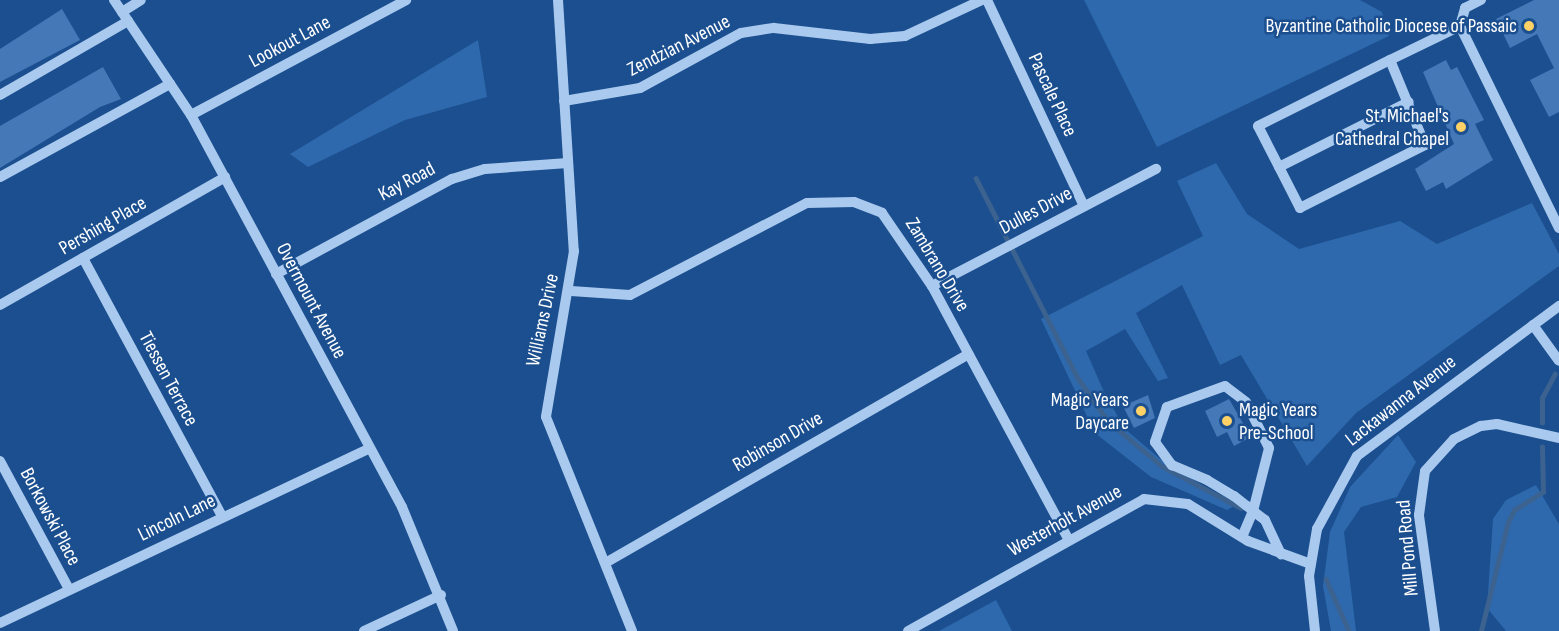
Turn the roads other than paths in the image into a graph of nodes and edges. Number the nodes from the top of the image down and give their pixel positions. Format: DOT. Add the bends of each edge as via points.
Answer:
graph roads {
  1 [pos="114,0"];
  2 [pos="141,0"];
  3 [pos="406,0"];
  4 [pos="558,0"];
  5 [pos="982,0"];
  6 [pos="987,0"];
  7 [pos="1481,0"];
  8 [pos="125,17"];
  9 [pos="1460,26"];
  10 [pos="1390,60"];
  11 [pos="170,84"];
  12 [pos="0,95"];
  13 [pos="564,101"];
  14 [pos="1409,102"];
  15 [pos="191,115"];
  16 [pos="568,163"];
  17 [pos="1279,167"];
  18 [pos="1156,169"];
  19 [pos="0,177"];
  20 [pos="225,177"];
  21 [pos="1084,206"];
  22 [pos="1559,228"];
  23 [pos="83,258"];
  24 [pos="276,274"];
  25 [pos="932,285"];
  26 [pos="571,291"];
  27 [pos="0,305"];
  28 [pos="1559,306"];
  29 [pos="1533,325"];
  30 [pos="968,354"];
  31 [pos="1559,361"];
  32 [pos="1559,438"];
  33 [pos="370,448"];
  34 [pos="0,461"];
  35 [pos="1253,511"];
  36 [pos="222,516"];
  37 [pos="1242,537"];
  38 [pos="1068,539"];
  39 [pos="1281,554"];
  40 [pos="607,562"];
  41 [pos="1311,564"];
  42 [pos="69,589"];
  43 [pos="441,595"];
  44 [pos="0,622"];
  45 [pos="364,631"];
  46 [pos="453,631"];
  47 [pos="632,631"];
  48 [pos="908,631"];
  49 [pos="1314,631"];
  50 [pos="1435,631"];
  1 -- 8 [label="street, Overmount Avenue"];
  2 -- 8 [label="street"];
  3 -- 15 [label="street, Lookout Lane"];
  4 -- 13 [label="street, Williams Drive"];
  5 -- 13 [label="street, Zendzian Avenue" via="905,36 870,39 774,28 741,33 640,88"];
  6 -- 21 [label="street, Pascale Place"];
  7 -- 9 [label="street" via="1465,8"];
  8 -- 11 [label="street, Overmount Avenue"];
  8 -- 12 [label="street"];
  9 -- 10 [label="street"];
  9 -- 22 [label="street"];
  10 -- 14 [label="street"];
  10 -- 17 [label="street" via="1258,126"];
  11 -- 15 [label="street, Overmount Avenue"];
  11 -- 19 [label="street"];
  13 -- 16 [label="street, Williams Drive"];
  14 -- 17 [label="street"];
  14 -- 17 [label="street" via="1425,145 1300,208"];
  15 -- 20 [label="street, Overmount Avenue"];
  16 -- 24 [label="street, Kay Road" via="485,169 452,179"];
  16 -- 26 [label="street, Williams Drive"];
  18 -- 21 [label="street, Dulles Drive"];
  20 -- 23 [label="street, Pershing Place"];
  20 -- 24 [label="street, Overmount Avenue"];
  21 -- 25 [label="street, Dulles Drive"];
  23 -- 27 [label="street, Pershing Place"];
  23 -- 36 [label="street, Tiessen Terrace"];
  24 -- 33 [label="street, Overmount Avenue"];
  25 -- 26 [label="street, Zambrano Drive" via="882,213 854,202 821,200 793,209 630,295"];
  25 -- 30 [label="street, Zambrano Drive"];
  26 -- 40 [label="street, Williams Drive" via="546,390 546,417"];
  28 -- 29 [label="street, Lackawanna Avenue"];
  29 -- 31 [label="street"];
  29 -- 41 [label="street, Lackawanna Avenue" via="1357,456 1317,529"];
  30 -- 38 [label="street, Zambrano Drive"];
  30 -- 40 [label="street, Robinson Drive"];
  32 -- 50 [label="street, Mill Pond Road" via="1497,424 1481,426 1454,439 1425,471 1419,515"];
  33 -- 36 [label="street, Lincoln Lane"];
  33 -- 43 [label="street, Overmount Avenue"];
  34 -- 42 [label="street, Borkowski Place"];
  35 -- 35 [label="street" via="1172,465 1155,442 1167,408 1225,386 1246,402 1269,448"];
  35 -- 37 [label="street"];
  35 -- 39 [label="street" via="1270,526"];
  36 -- 42 [label="street, Lincoln Lane"];
  37 -- 38 [label="street, Westerholt Avenue" via="1188,504 1159,497 1128,504"];
  37 -- 39 [label="street, Westerholt Avenue"];
  38 -- 48 [label="street, Westerholt Avenue"];
  39 -- 41 [label="street, Westerholt Avenue"];
  40 -- 47 [label="street, Williams Drive"];
  41 -- 49 [label="street, Lackawanna Avenue"];
  42 -- 44 [label="street, Lincoln Lane"];
  43 -- 45 [label="street"];
  43 -- 46 [label="street, Overmount Avenue"];
}
